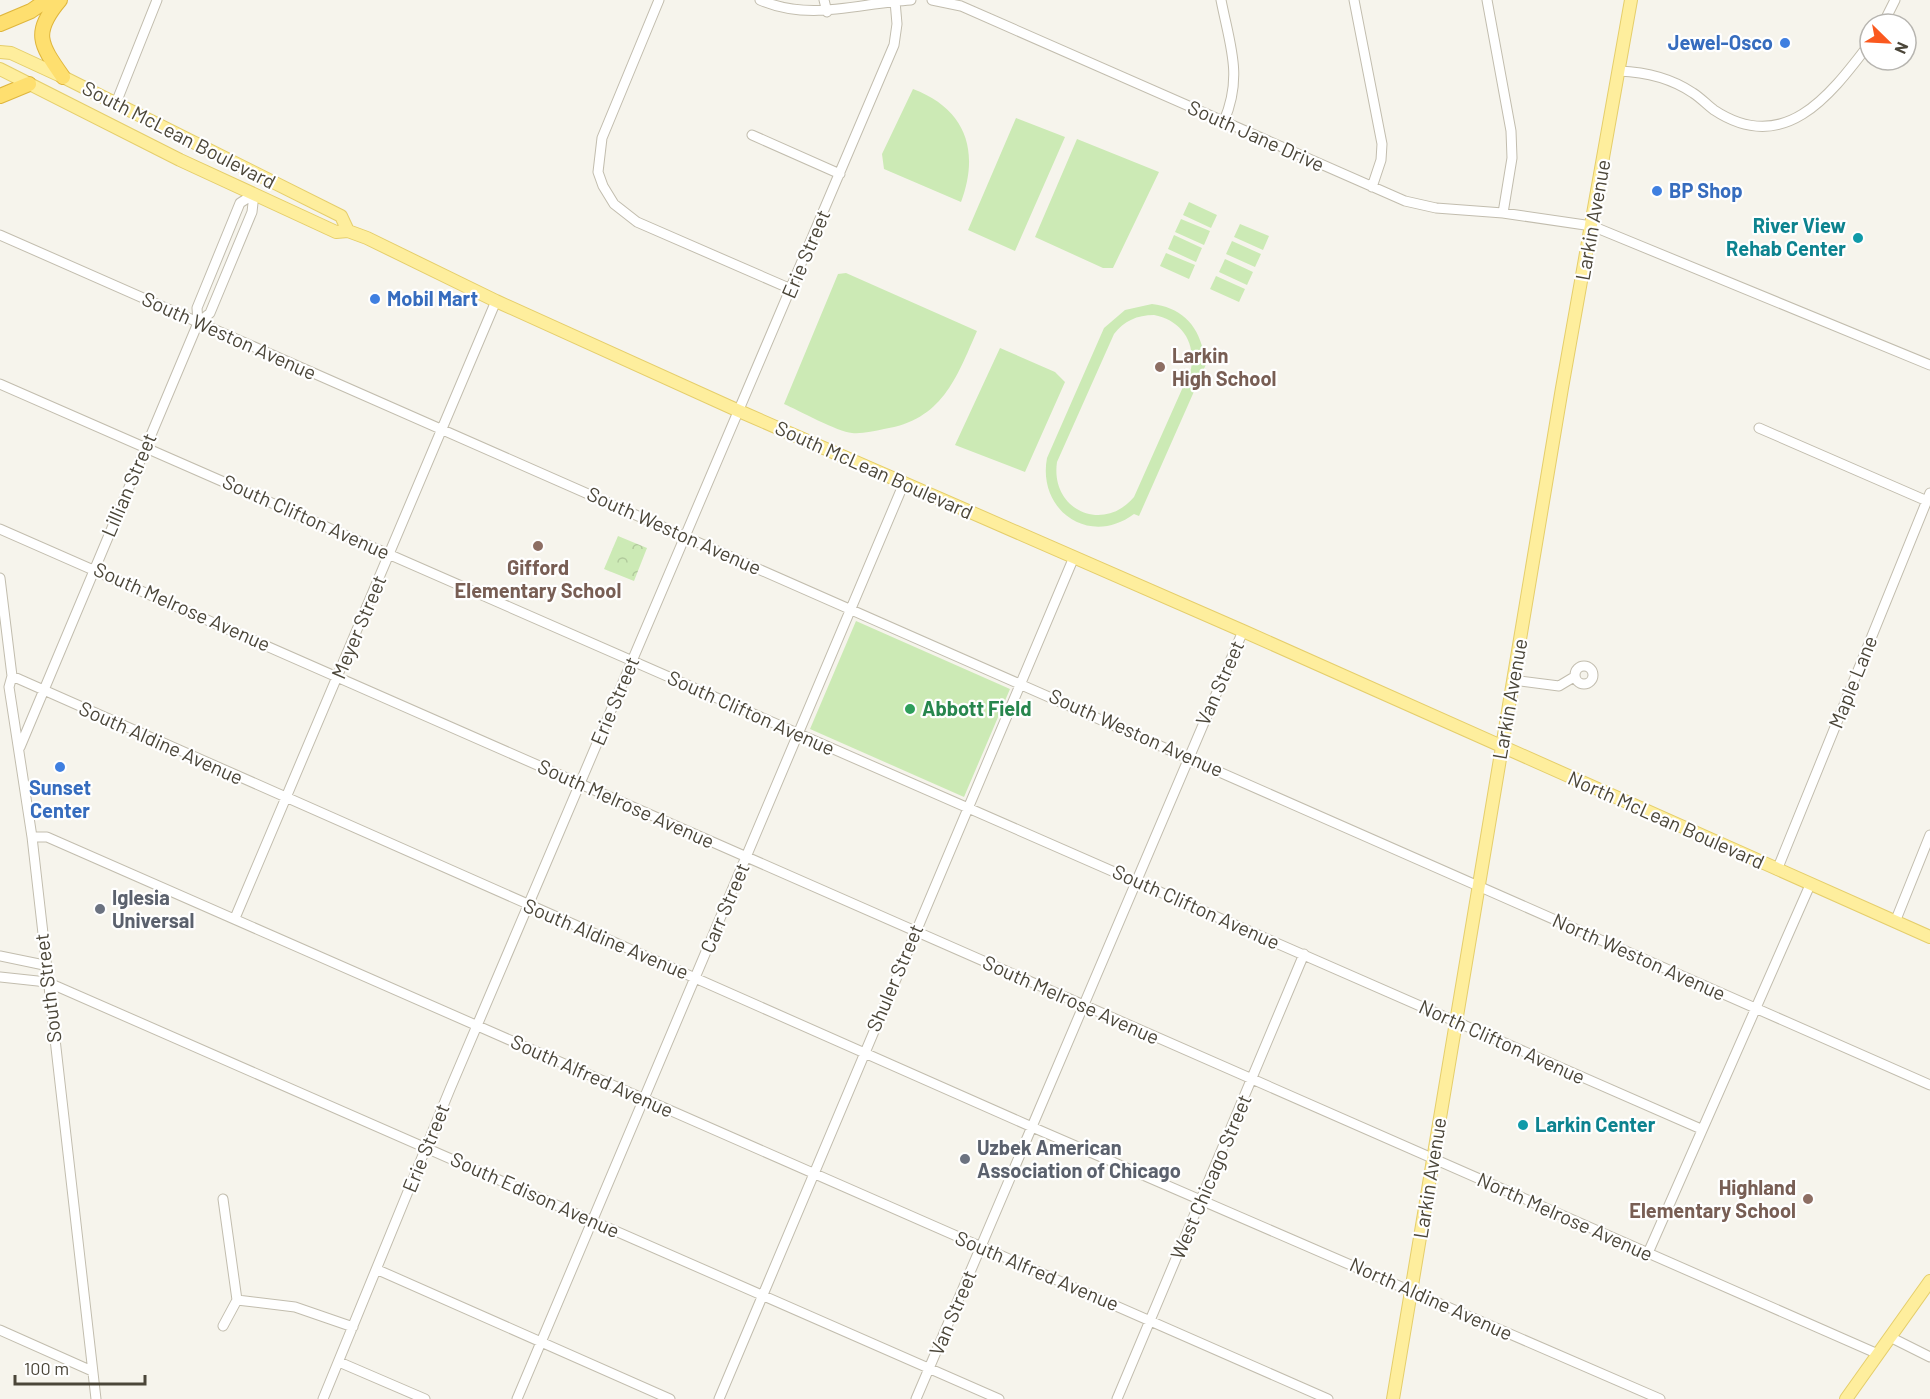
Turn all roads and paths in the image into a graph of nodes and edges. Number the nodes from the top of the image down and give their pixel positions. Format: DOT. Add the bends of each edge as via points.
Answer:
graph roads {
  1 [pos="47,0"];
  2 [pos="60,0"];
  3 [pos="157,0"];
  4 [pos="658,0"];
  5 [pos="760,0"];
  6 [pos="824,0"];
  7 [pos="911,0"];
  8 [pos="932,0"];
  9 [pos="1221,0"];
  10 [pos="1354,0"];
  11 [pos="1487,0"];
  12 [pos="1631,0"];
  13 [pos="895,1"];
  14 [pos="827,12"];
  15 [pos="0,24"];
  16 [pos="0,52"];
  17 [pos="1858,58"];
  18 [pos="0,69"];
  19 [pos="1619,71"];
  20 [pos="63,77"];
  21 [pos="29,84"];
  22 [pos="0,96"];
  23 [pos="116,103"];
  24 [pos="1224,121"];
  25 [pos="752,135"];
  26 [pos="840,174"];
  27 [pos="1372,187"];
  28 [pos="254,194"];
  29 [pos="1503,213"];
  30 [pos="1592,225"];
  31 [pos="348,231"];
  32 [pos="0,235"];
  33 [pos="791,289"];
  34 [pos="496,301"];
  35 [pos="198,323"];
  36 [pos="1930,364"];
  37 [pos="0,384"];
  38 [pos="739,411"];
  39 [pos="1759,428"];
  40 [pos="443,430"];
  41 [pos="145,447"];
  42 [pos="904,483"];
  43 [pos="1928,497"];
  44 [pos="0,529"];
  45 [pos="685,536"];
  46 [pos="390,554"];
  47 [pos="1074,557"];
  48 [pos="94,568"];
  49 [pos="0,578"];
  50 [pos="850,608"];
  51 [pos="1243,631"];
  52 [pos="632,660"];
  53 [pos="12,676"];
  54 [pos="338,676"];
  55 [pos="1574,677"];
  56 [pos="1514,680"];
  57 [pos="1019,682"];
  58 [pos="43,691"];
  59 [pos="1403,702"];
  60 [pos="798,734"];
  61 [pos="20,747"];
  62 [pos="1502,747"];
  63 [pos="1188,757"];
  64 [pos="580,784"];
  65 [pos="286,798"];
  66 [pos="967,806"];
  67 [pos="1348,828"];
  68 [pos="1930,835"];
  69 [pos="32,837"];
  70 [pos="747,856"];
  71 [pos="1777,870"];
  72 [pos="1136,881"];
  73 [pos="1810,885"];
  74 [pos="1477,886"];
  75 [pos="528,906"];
  76 [pos="235,918"];
  77 [pos="1895,922"];
  78 [pos="915,931"];
  79 [pos="1930,937"];
  80 [pos="1304,954"];
  81 [pos="0,956"];
  82 [pos="45,965"];
  83 [pos="0,977"];
  84 [pos="695,978"];
  85 [pos="47,982"];
  86 [pos="1084,1006"];
  87 [pos="1756,1008"];
  88 [pos="1456,1022"];
  89 [pos="478,1026"];
  90 [pos="864,1052"];
  91 [pos="1253,1078"];
  92 [pos="1930,1085"];
  93 [pos="644,1099"];
  94 [pos="1032,1127"];
  95 [pos="1701,1129"];
  96 [pos="426,1147"];
  97 [pos="1433,1158"];
  98 [pos="814,1174"];
  99 [pos="1202,1198"];
  100 [pos="223,1199"];
  101 [pos="592,1221"];
  102 [pos="981,1247"];
  103 [pos="1648,1253"];
  104 [pos="378,1270"];
  105 [pos="1930,1281"];
  106 [pos="1411,1291"];
  107 [pos="763,1295"];
  108 [pos="237,1300"];
  109 [pos="1150,1320"];
  110 [pos="223,1326"];
  111 [pos="353,1327"];
  112 [pos="0,1330"];
  113 [pos="1890,1337"];
  114 [pos="541,1342"];
  115 [pos="1878,1354"];
  116 [pos="1930,1357"];
  117 [pos="339,1362"];
  118 [pos="929,1369"];
  119 [pos="92,1371"];
  120 [pos="96,1399"];
  121 [pos="323,1399"];
  122 [pos="426,1399"];
  123 [pos="517,1399"];
  124 [pos="670,1399"];
  125 [pos="719,1399"];
  126 [pos="916,1399"];
  127 [pos="999,1399"];
  128 [pos="1117,1399"];
  129 [pos="1329,1399"];
  130 [pos="1393,1399"];
  131 [pos="1660,1399"];
  132 [pos="1846,1399"];
  1 -- 15 [label="highway"];
  2 -- 20 [label="highway" via="48,14 41,42"];
  3 -- 23 [label="street"];
  4 -- 33 [label="street" via="602,138 598,172 614,204 624,214"];
  5 -- 14 [label="street" via="794,11"];
  6 -- 14 [label="street"];
  7 -- 13 [label="street"];
  8 -- 24 [label="street, South Jane Drive" via="961,6"];
  9 -- 24 [label="street" via="1236,74 1232,103"];
  10 -- 27 [label="street" via="1382,144"];
  11 -- 29 [label="street" via="1511,131 1512,158"];
  12 -- 19 [label="main road, Larkin Avenue"];
  13 -- 14 [label="street"];
  13 -- 26 [label="street, Erie Street" via="894,45"];
  16 -- 20 [label="main road, South McLean Boulevard" via="12,53"];
  17 -- 19 [label="street" via="1823,101 1795,119 1771,126 1749,125 1728,118 1669,81"];
  18 -- 21 [label="main road, South McLean Boulevard"];
  19 -- 30 [label="main road, Larkin Avenue"];
  20 -- 23 [label="main road, South McLean Boulevard"];
  21 -- 22 [label="highway"];
  21 -- 28 [label="main road, South McLean Boulevard"];
  23 -- 31 [label="main road, South McLean Boulevard" via="341,216"];
  24 -- 27 [label="street, South Jane Drive"];
  25 -- 26 [label="street"];
  26 -- 33 [label="street, Erie Street"];
  27 -- 29 [label="street, South Jane Drive" via="1405,201 1436,208"];
  28 -- 31 [label="main road, South McLean Boulevard" via="336,232"];
  28 -- 35 [label="street, Lillian Street" via="252,212 210,313"];
  28 -- 35 [label="street, Lillian Street" via="240,203 197,308"];
  29 -- 30 [label="street, South Jane Drive"];
  30 -- 36 [label="street, South Jane Drive"];
  30 -- 56 [label="main road, Larkin Avenue"];
  31 -- 34 [label="main road, South McLean Boulevard"];
  32 -- 35 [label="street, South Weston Avenue"];
  33 -- 38 [label="street, Erie Street"];
  34 -- 38 [label="main road, South McLean Boulevard"];
  34 -- 40 [label="street, Meyer Street"];
  35 -- 40 [label="street, South Weston Avenue"];
  35 -- 41 [label="street, Lillian Street"];
  37 -- 41 [label="street, South Clifton Avenue"];
  38 -- 42 [label="main road, South McLean Boulevard"];
  38 -- 45 [label="street, Erie Street"];
  39 -- 43 [label="street"];
  40 -- 45 [label="street, South Weston Avenue"];
  40 -- 46 [label="street, Meyer Street"];
  41 -- 46 [label="street, South Clifton Avenue"];
  41 -- 48 [label="street, Lillian Street"];
  42 -- 47 [label="main road, South McLean Boulevard"];
  42 -- 50 [label="street, Carr Street"];
  43 -- 71 [label="street, Maple Lane"];
  44 -- 48 [label="street, South Melrose Avenue"];
  45 -- 50 [label="street, South Weston Avenue"];
  45 -- 52 [label="street, Erie Street"];
  46 -- 52 [label="street, South Clifton Avenue"];
  46 -- 54 [label="street, Meyer Street"];
  47 -- 51 [label="main road, South McLean Boulevard"];
  47 -- 57 [label="street, Shuler Street"];
  48 -- 54 [label="street, South Melrose Avenue"];
  48 -- 58 [label="street, Lillian Street"];
  49 -- 53 [label="street, South Street"];
  50 -- 57 [label="street, South Weston Avenue"];
  50 -- 60 [label="street, Carr Street"];
  51 -- 59 [label="main road, South McLean Boulevard"];
  51 -- 63 [label="street, Van Street"];
  52 -- 60 [label="street, South Clifton Avenue"];
  52 -- 64 [label="street, Erie Street"];
  53 -- 58 [label="street, South Aldine Avenue"];
  53 -- 61 [label="street, South Street" via="9,687"];
  54 -- 64 [label="street, South Melrose Avenue"];
  54 -- 65 [label="street, Meyer Street"];
  55 -- 56 [label="street" via="1558,686"];
  56 -- 62 [label="main road, Larkin Avenue"];
  57 -- 63 [label="street, South Weston Avenue"];
  57 -- 66 [label="street, Shuler Street"];
  58 -- 61 [label="street, Lillian Street"];
  58 -- 65 [label="street, South Aldine Avenue"];
  59 -- 62 [label="main road, North McLean Boulevard"];
  60 -- 66 [label="street, South Clifton Avenue"];
  60 -- 70 [label="street, Carr Street"];
  61 -- 69 [label="street, South Street"];
  62 -- 71 [label="main road, North McLean Boulevard"];
  62 -- 74 [label="main road, Larkin Avenue"];
  63 -- 67 [label="street, South Weston Avenue"];
  63 -- 72 [label="street, Van Street"];
  64 -- 70 [label="street, South Melrose Avenue"];
  64 -- 75 [label="street, Erie Street"];
  65 -- 75 [label="street, South Aldine Avenue"];
  65 -- 76 [label="street, Meyer Street"];
  66 -- 72 [label="street, South Clifton Avenue"];
  66 -- 78 [label="street, Shuler Street"];
  67 -- 74 [label="street, North Weston Avenue"];
  68 -- 77 [label="street"];
  69 -- 76 [label="street, South Alfred Avenue" via="47,837"];
  69 -- 82 [label="street, South Street"];
  70 -- 78 [label="street, South Melrose Avenue"];
  70 -- 84 [label="street, Carr Street"];
  71 -- 73 [label="main road, North McLean Boulevard"];
  72 -- 80 [label="street, South Clifton Avenue"];
  72 -- 86 [label="street, Van Street"];
  73 -- 77 [label="main road, North McLean Boulevard"];
  73 -- 87 [label="street"];
  74 -- 87 [label="street, North Weston Avenue"];
  74 -- 88 [label="main road, Larkin Avenue"];
  75 -- 84 [label="street, South Aldine Avenue"];
  75 -- 89 [label="street, Erie Street"];
  76 -- 89 [label="street, South Alfred Avenue"];
  77 -- 79 [label="main road, North McLean Boulevard"];
  78 -- 86 [label="street, South Melrose Avenue"];
  78 -- 90 [label="street, Shuler Street"];
  80 -- 88 [label="street, North Clifton Avenue"];
  80 -- 91 [label="street, West Chicago Street"];
  81 -- 82 [label="street"];
  82 -- 85 [label="street, South Street"];
  83 -- 85 [label="street, South Edison Avenue"];
  84 -- 90 [label="street, South Aldine Avenue"];
  84 -- 93 [label="street, Carr Street"];
  85 -- 96 [label="street, South Edison Avenue"];
  85 -- 119 [label="street, South Street"];
  86 -- 91 [label="street, South Melrose Avenue"];
  86 -- 94 [label="street, Van Street"];
  87 -- 92 [label="street, North Weston Avenue"];
  87 -- 95 [label="street"];
  88 -- 95 [label="street, North Clifton Avenue"];
  88 -- 97 [label="main road, Larkin Avenue"];
  89 -- 93 [label="street, South Alfred Avenue"];
  89 -- 96 [label="street, Erie Street"];
  90 -- 94 [label="street, South Aldine Avenue"];
  90 -- 98 [label="street, Shuler Street"];
  91 -- 97 [label="street, North Melrose Avenue"];
  91 -- 99 [label="street, West Chicago Street"];
  93 -- 98 [label="street, South Alfred Avenue"];
  93 -- 101 [label="street, Carr Street"];
  94 -- 99 [label="street, South Aldine Avenue"];
  94 -- 102 [label="street, Van Street"];
  95 -- 103 [label="street"];
  96 -- 101 [label="street, South Edison Avenue"];
  96 -- 104 [label="street, Erie Street"];
  97 -- 103 [label="street, North Melrose Avenue"];
  97 -- 106 [label="main road, Larkin Avenue"];
  98 -- 102 [label="street, South Alfred Avenue"];
  98 -- 107 [label="street, Shuler Street"];
  99 -- 106 [label="street, North Aldine Avenue"];
  99 -- 109 [label="street, West Chicago Street"];
  100 -- 108 [label="street"];
  101 -- 107 [label="street, South Edison Avenue"];
  101 -- 114 [label="street, Carr Street"];
  102 -- 109 [label="street, South Alfred Avenue"];
  102 -- 118 [label="street, Van Street"];
  103 -- 115 [label="street, North Melrose Avenue"];
  104 -- 111 [label="street, Erie Street"];
  104 -- 114 [label="street"];
  105 -- 113 [label="main road"];
  106 -- 130 [label="main road, Larkin Avenue"];
  106 -- 131 [label="street, North Aldine Avenue"];
  107 -- 118 [label="street, South Edison Avenue"];
  107 -- 125 [label="street, Shuler Street"];
  108 -- 110 [label="street"];
  108 -- 111 [label="street" via="295,1307"];
  109 -- 128 [label="street, West Chicago Street"];
  109 -- 129 [label="street, South Alfred Avenue"];
  111 -- 117 [label="street, Erie Street"];
  112 -- 119 [label="street"];
  113 -- 115 [label="main road"];
  113 -- 116 [label="street"];
  114 -- 123 [label="street, Carr Street"];
  114 -- 124 [label="street"];
  115 -- 132 [label="main road"];
  117 -- 121 [label="street, Erie Street"];
  117 -- 122 [label="street"];
  118 -- 126 [label="street, Van Street"];
  118 -- 127 [label="street, South Edison Avenue"];
  119 -- 120 [label="street, South Street"];
}
